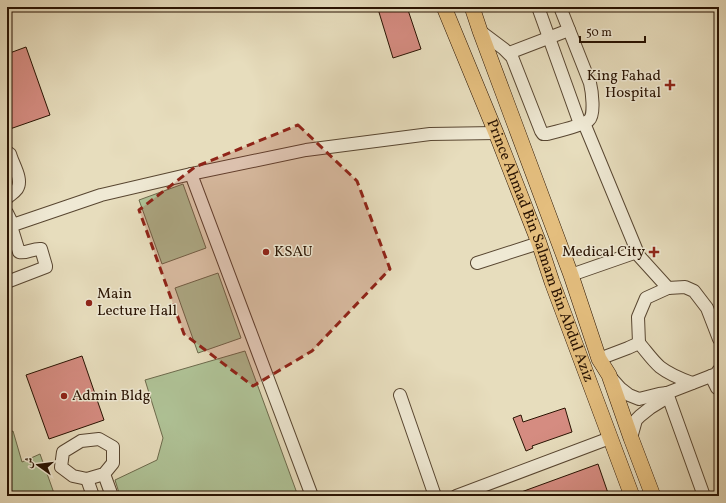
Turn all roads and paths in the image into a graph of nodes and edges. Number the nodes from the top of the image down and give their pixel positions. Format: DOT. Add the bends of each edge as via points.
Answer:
graph roads {
  1 [pos="444,7"];
  2 [pos="472,7"];
  3 [pos="538,7"];
  4 [pos="560,7"];
  5 [pos="569,30"];
  6 [pos="480,31"];
  7 [pos="549,38"];
  8 [pos="509,53"];
  9 [pos="582,123"];
  10 [pos="496,133"];
  11 [pos="7,152"];
  12 [pos="191,174"];
  13 [pos="7,198"];
  14 [pos="7,213"];
  15 [pos="10,226"];
  16 [pos="539,242"];
  17 [pos="637,252"];
  18 [pos="477,263"];
  19 [pos="571,275"];
  20 [pos="7,282"];
  21 [pos="552,282"];
  22 [pos="668,288"];
  23 [pos="719,339"];
  24 [pos="639,342"];
  25 [pos="600,358"];
  26 [pos="715,373"];
  27 [pos="609,375"];
  28 [pos="692,383"];
  29 [pos="719,389"];
  30 [pos="668,393"];
  31 [pos="400,395"];
  32 [pos="610,438"];
  33 [pos="631,438"];
  34 [pos="104,474"];
  35 [pos="87,479"];
  36 [pos="93,496"];
  37 [pos="112,496"];
  38 [pos="312,496"];
  39 [pos="436,496"];
  40 [pos="456,496"];
  41 [pos="632,496"];
  42 [pos="653,496"];
  43 [pos="704,496"];
  1 -- 10 [label="main road, Prince Ahmad Bin Salmam Bin Abdul Aziz"];
  2 -- 6 [label="main road, Prince Ahmad Bin Salmam Bin Abdul Aziz"];
  3 -- 7 [label="street"];
  4 -- 5 [label="street"];
  5 -- 7 [label="street"];
  5 -- 9 [label="street" via="592,92 592,115 588,121"];
  6 -- 8 [label="street"];
  6 -- 19 [label="main road, Prince Ahmad Bin Salmam Bin Abdul Aziz"];
  7 -- 8 [label="street"];
  7 -- 9 [label="street"];
  8 -- 9 [label="street" via="543,134"];
  9 -- 17 [label="street"];
  10 -- 12 [label="street" via="430,134 306,150"];
  10 -- 16 [label="main road, Prince Ahmad Bin Salmam Bin Abdul Aziz"];
  11 -- 13 [label="street" via="10,154 19,182 16,191"];
  12 -- 15 [label="street" via="101,195"];
  12 -- 38 [label="street"];
  14 -- 15 [label="street"];
  15 -- 20 [label="street" via="19,252 41,249 46,267"];
  16 -- 18 [label="street"];
  16 -- 21 [label="main road, Prince Ahmad Bin Salmam Bin Abdul Aziz"];
  17 -- 19 [label="street"];
  17 -- 22 [label="street"];
  19 -- 21 [label="main road"];
  19 -- 25 [label="main road, Prince Ahmad Bin Salmam Bin Abdul Aziz"];
  21 -- 32 [label="main road, Prince Ahmad Bin Salmam Bin Abdul Aziz"];
  22 -- 23 [label="street" via="686,287 694,291 707,308"];
  22 -- 24 [label="street" via="646,298 638,317"];
  24 -- 25 [label="street"];
  24 -- 28 [label="street" via="661,368"];
  25 -- 27 [label="main road, Prince Ahmad Bin Salmam Bin Abdul Aziz"];
  26 -- 28 [label="street"];
  26 -- 29 [label="street"];
  27 -- 30 [label="street" via="620,388 639,399"];
  27 -- 33 [label="main road, Prince Ahmad Bin Salmam Bin Abdul Aziz"];
  28 -- 30 [label="street"];
  30 -- 33 [label="street" via="663,400 636,420"];
  30 -- 43 [label="street"];
  31 -- 39 [label="street"];
  32 -- 40 [label="street"];
  32 -- 41 [label="main road, Prince Ahmad Bin Salmam Bin Abdul Aziz"];
  33 -- 42 [label="main road, Prince Ahmad Bin Salmam Bin Abdul Aziz"];
  34 -- 35 [label="street"];
  34 -- 35 [label="street" via="113,463 113,447 99,439 81,441 63,452 61,467 73,476"];
  34 -- 37 [label="street"];
  35 -- 36 [label="street"];
}
